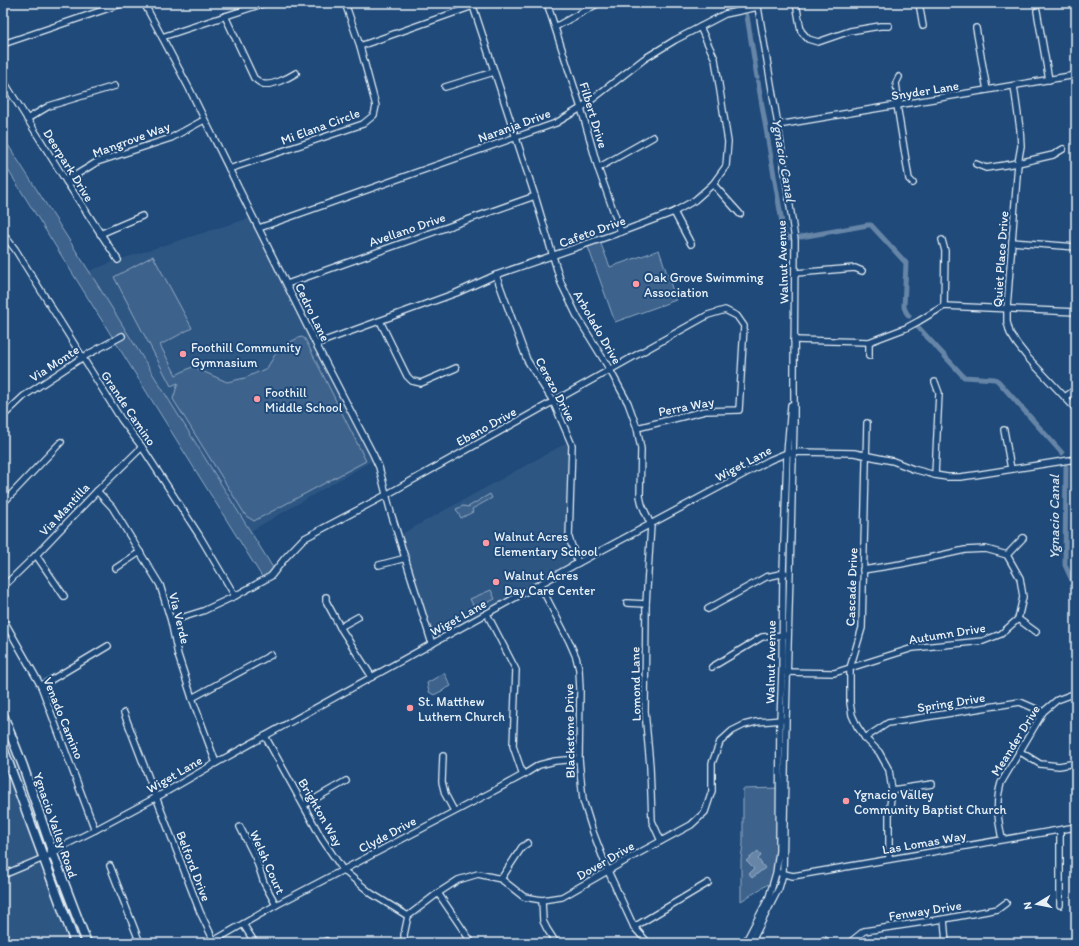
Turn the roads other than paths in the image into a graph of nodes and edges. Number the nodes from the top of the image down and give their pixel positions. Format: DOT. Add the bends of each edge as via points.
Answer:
graph roads {
  1 [pos="124,3"];
  2 [pos="144,3"];
  3 [pos="265,3"];
  4 [pos="345,3"];
  5 [pos="547,3"];
  6 [pos="599,3"];
  7 [pos="796,3"];
  8 [pos="919,3"];
  9 [pos="757,4"];
  10 [pos="473,5"];
  11 [pos="1037,11"];
  12 [pos="225,16"];
  13 [pos="889,26"];
  14 [pos="923,26"];
  15 [pos="555,27"];
  16 [pos="700,27"];
  17 [pos="976,28"];
  18 [pos="162,37"];
  19 [pos="3,44"];
  20 [pos="360,46"];
  21 [pos="494,72"];
  22 [pos="296,73"];
  23 [pos="1076,75"];
  24 [pos="899,77"];
  25 [pos="3,80"];
  26 [pos="1049,80"];
  27 [pos="115,86"];
  28 [pos="1014,86"];
  29 [pos="445,87"];
  30 [pos="987,90"];
  31 [pos="898,105"];
  32 [pos="580,108"];
  33 [pos="27,119"];
  34 [pos="204,120"];
  35 [pos="778,125"];
  36 [pos="515,137"];
  37 [pos="653,137"];
  38 [pos="1063,149"];
  39 [pos="1018,163"];
  40 [pos="976,164"];
  41 [pos="598,168"];
  42 [pos="230,169"];
  43 [pos="66,181"];
  44 [pos="913,182"];
  45 [pos="713,184"];
  46 [pos="535,196"];
  47 [pos="674,212"];
  48 [pos="740,214"];
  49 [pos="142,216"];
  50 [pos="259,228"];
  51 [pos="621,232"];
  52 [pos="3,234"];
  53 [pos="100,234"];
  54 [pos="942,240"];
  55 [pos="1012,242"];
  56 [pos="691,244"];
  57 [pos="1076,247"];
  58 [pos="553,256"];
  59 [pos="118,260"];
  60 [pos="862,272"];
  61 [pos="796,273"];
  62 [pos="496,275"];
  63 [pos="287,284"];
  64 [pos="944,306"];
  65 [pos="1007,308"];
  66 [pos="1076,312"];
  67 [pos="380,321"];
  68 [pos="122,336"];
  69 [pos="794,340"];
  70 [pos="869,342"];
  71 [pos="316,344"];
  72 [pos="869,356"];
  73 [pos="83,357"];
  74 [pos="456,368"];
  75 [pos="610,370"];
  76 [pos="794,375"];
  77 [pos="935,382"];
  78 [pos="1076,389"];
  79 [pos="1065,397"];
  80 [pos="553,402"];
  81 [pos="1076,409"];
  82 [pos="739,410"];
  83 [pos="3,416"];
  84 [pos="867,423"];
  85 [pos="637,428"];
  86 [pos="1004,430"];
  87 [pos="61,442"];
  88 [pos="142,447"];
  89 [pos="786,453"];
  90 [pos="793,453"];
  91 [pos="866,454"];
  92 [pos="1076,459"];
  93 [pos="1011,469"];
  94 [pos="935,475"];
  95 [pos="97,491"];
  96 [pos="386,495"];
  97 [pos="3,503"];
  98 [pos="651,525"];
  99 [pos="1023,538"];
  100 [pos="140,552"];
  101 [pos="36,555"];
  102 [pos="1007,556"];
  103 [pos="406,558"];
  104 [pos="578,563"];
  105 [pos="379,565"];
  106 [pos="116,568"];
  107 [pos="863,570"];
  108 [pos="783,573"];
  109 [pos="790,573"];
  110 [pos="540,585"];
  111 [pos="3,587"];
  112 [pos="64,596"];
  113 [pos="235,596"];
  114 [pos="326,598"];
  115 [pos="627,603"];
  116 [pos="646,604"];
  117 [pos="708,609"];
  118 [pos="487,614"];
  119 [pos="358,617"];
  120 [pos="3,619"];
  121 [pos="1018,619"];
  122 [pos="171,621"];
  123 [pos="340,627"];
  124 [pos="1036,632"];
  125 [pos="785,635"];
  126 [pos="432,644"];
  127 [pos="108,646"];
  128 [pos="271,655"];
  129 [pos="712,667"];
  130 [pos="850,668"];
  131 [pos="785,672"];
  132 [pos="372,677"];
  133 [pos="41,686"];
  134 [pos="1076,693"];
  135 [pos="192,698"];
  136 [pos="1043,712"];
  137 [pos="124,713"];
  138 [pos="3,715"];
  139 [pos="783,720"];
  140 [pos="265,736"];
  141 [pos="865,738"];
  142 [pos="3,748"];
  143 [pos="1019,751"];
  144 [pos="443,756"];
  145 [pos="579,759"];
  146 [pos="216,763"];
  147 [pos="1076,763"];
  148 [pos="523,775"];
  149 [pos="346,781"];
  150 [pos="932,784"];
  151 [pos="892,790"];
  152 [pos="157,797"];
  153 [pos="304,805"];
  154 [pos="454,811"];
  155 [pos="240,827"];
  156 [pos="1076,827"];
  157 [pos="95,830"];
  158 [pos="1060,830"];
  159 [pos="1002,839"];
  160 [pos="661,841"];
  161 [pos="528,843"];
  162 [pos="53,854"];
  163 [pos="43,858"];
  164 [pos="889,859"];
  165 [pos="110,866"];
  166 [pos="342,870"];
  167 [pos="608,871"];
  168 [pos="776,873"];
  169 [pos="783,874"];
  170 [pos="3,875"];
  171 [pos="501,879"];
  172 [pos="708,882"];
  173 [pos="438,893"];
  174 [pos="542,900"];
  175 [pos="1006,903"];
  176 [pos="276,905"];
  177 [pos="1060,905"];
  178 [pos="408,916"];
  179 [pos="944,919"];
  180 [pos="243,924"];
  181 [pos="634,927"];
  182 [pos="824,940"];
  183 [pos="212,942"];
  184 [pos="75,943"];
  185 [pos="87,943"];
  186 [pos="140,943"];
  187 [pos="255,943"];
  188 [pos="405,943"];
  189 [pos="472,943"];
  190 [pos="556,943"];
  191 [pos="648,943"];
  192 [pos="745,943"];
  193 [pos="751,943"];
  194 [pos="830,943"];
  195 [pos="849,943"];
  196 [pos="946,943"];
  1 -- 19 [label="street"];
  2 -- 18 [label="street, Cedro Lane"];
  3 -- 12 [label="street"];
  4 -- 20 [label="street, Mi Elana Circle"];
  5 -- 15 [label="street, Filbert Drive"];
  6 -- 15 [label="street"];
  7 -- 13 [label="street" via="800,32 808,39 818,42 850,31"];
  8 -- 14 [label="street"];
  9 -- 16 [label="street, Naranja Drive" via="725,14"];
  9 -- 35 [label="street, Walnut Avenue"];
  10 -- 20 [label="street"];
  10 -- 21 [label="street, Arbolado Drive"];
  11 -- 26 [label="street"];
  12 -- 18 [label="street"];
  12 -- 22 [label="street" via="254,78 262,84 271,84"];
  15 -- 32 [label="street, Filbert Drive"];
  16 -- 32 [label="street, Naranja Drive" via="644,59"];
  16 -- 45 [label="street, Cafeto Drive" via="715,59 728,142 726,166"];
  17 -- 30 [label="street"];
  18 -- 34 [label="street, Cedro Lane"];
  20 -- 42 [label="street, Mi Elana Circle" via="376,106 374,116 363,124"];
  21 -- 29 [label="street"];
  21 -- 36 [label="street, Arbolado Drive"];
  23 -- 26 [label="street, Snyder Lane"];
  24 -- 31 [label="street" via="896,83"];
  25 -- 33 [label="street, Deerpark Drive"];
  26 -- 28 [label="street, Snyder Lane"];
  27 -- 33 [label="street" via="49,106"];
  28 -- 30 [label="street, Snyder Lane"];
  28 -- 39 [label="street, Quiet Place Drive" via="1021,146"];
  30 -- 31 [label="street, Snyder Lane"];
  31 -- 35 [label="street, Snyder Lane"];
  31 -- 44 [label="street" via="910,179"];
  32 -- 36 [label="street, Naranja Drive" via="556,123"];
  32 -- 41 [label="street, Filbert Drive"];
  33 -- 43 [label="street, Deerpark Drive"];
  34 -- 42 [label="street, Cedro Lane"];
  34 -- 43 [label="street, Mangrove Way" via="171,138 97,162"];
  35 -- 61 [label="street, Walnut Avenue" via="794,232"];
  36 -- 46 [label="street, Arbolado Drive"];
  36 -- 50 [label="street, Naranja Drive"];
  37 -- 41 [label="street"];
  38 -- 39 [label="street" via="1053,155"];
  39 -- 40 [label="street" via="986,168"];
  39 -- 55 [label="street, Quiet Place Drive"];
  41 -- 51 [label="street, Filbert Drive"];
  42 -- 50 [label="street, Cedro Lane"];
  43 -- 53 [label="street, Deerpark Drive"];
  45 -- 47 [label="street, Cafeto Drive" via="695,200"];
  45 -- 48 [label="street"];
  46 -- 58 [label="street, Arbolado Drive"];
  46 -- 63 [label="street, Avellano Drive"];
  47 -- 51 [label="street, Cafeto Drive"];
  47 -- 56 [label="street"];
  49 -- 53 [label="street"];
  50 -- 63 [label="street, Cedro Lane"];
  51 -- 58 [label="street, Cafeto Drive"];
  52 -- 73 [label="street, Grande Camino" via="15,248"];
  53 -- 59 [label="street, Deerpark Drive"];
  54 -- 64 [label="street" via="945,251"];
  55 -- 57 [label="street"];
  55 -- 65 [label="street, Quiet Place Drive"];
  58 -- 62 [label="street, Cafeto Drive"];
  58 -- 75 [label="street, Arbolado Drive" via="567,298"];
  60 -- 61 [label="street" via="855,268"];
  61 -- 69 [label="street, Walnut Avenue"];
  62 -- 67 [label="street, Cafeto Drive"];
  62 -- 80 [label="street, Cerezo Drive" via="527,360"];
  63 -- 71 [label="street, Cedro Lane"];
  64 -- 65 [label="street"];
  64 -- 70 [label="street" via="906,328"];
  65 -- 66 [label="street"];
  65 -- 79 [label="street, Quiet Place Drive" via="1010,333 1017,344"];
  67 -- 71 [label="street, Cafeto Drive"];
  67 -- 74 [label="street" via="407,376 412,381 421,383"];
  68 -- 73 [label="street, Via Monte"];
  69 -- 70 [label="street"];
  69 -- 76 [label="street, Walnut Avenue"];
  70 -- 72 [label="street"];
  71 -- 96 [label="street, Cedro Lane" via="373,454"];
  73 -- 83 [label="street, Via Monte" via="24,396"];
  73 -- 88 [label="street, Grande Camino" via="121,419"];
  75 -- 80 [label="street, Ebano Drive"];
  75 -- 82 [label="street, Ebano Drive" via="708,315 725,310 737,316 744,326"];
  75 -- 85 [label="street, Arbolado Drive" via="628,403"];
  76 -- 89 [label="street, Walnut Avenue"];
  76 -- 90 [label="street, Walnut Avenue"];
  77 -- 94 [label="street" via="940,393"];
  78 -- 79 [label="street"];
  79 -- 81 [label="street, Quiet Place Drive"];
  80 -- 96 [label="street, Ebano Drive"];
  80 -- 104 [label="street, Cerezo Drive" via="572,445 569,538"];
  82 -- 85 [label="street, Perra Way" via="705,411"];
  84 -- 91 [label="street, Cascade Drive"];
  85 -- 98 [label="street, Arbolado Drive" via="641,449 640,496"];
  86 -- 93 [label="street"];
  87 -- 97 [label="street"];
  88 -- 95 [label="street, Via Mantilla"];
  88 -- 113 [label="street, Grande Camino"];
  89 -- 90 [label="street, Wiget Lane"];
  89 -- 98 [label="street, Wiget Lane"];
  89 -- 108 [label="street, Walnut Avenue"];
  90 -- 91 [label="street, Wiget Lane"];
  90 -- 109 [label="street, Walnut Avenue"];
  91 -- 94 [label="street, Wiget Lane"];
  91 -- 107 [label="street, Cascade Drive"];
  92 -- 93 [label="street, Wiget Lane"];
  93 -- 94 [label="street, Wiget Lane" via="960,477"];
  95 -- 100 [label="street, Via Verde" via="112,507"];
  95 -- 101 [label="street, Via Mantilla"];
  96 -- 103 [label="street, Cedro Lane"];
  96 -- 113 [label="street, Ebano Drive" via="303,539 271,576"];
  98 -- 104 [label="street, Wiget Lane"];
  98 -- 116 [label="street, Lomond Lane"];
  99 -- 102 [label="street"];
  100 -- 106 [label="street"];
  100 -- 122 [label="street, Via Verde" via="160,585"];
  101 -- 111 [label="street, Via Mantilla"];
  101 -- 112 [label="street"];
  102 -- 107 [label="street" via="986,550 965,550"];
  102 -- 121 [label="street" via="1020,578 1023,597"];
  103 -- 105 [label="street"];
  103 -- 126 [label="street, Cedro Lane"];
  104 -- 110 [label="street, Wiget Lane"];
  107 -- 130 [label="street, Cascade Drive" via="862,628"];
  108 -- 109 [label="street"];
  108 -- 117 [label="street" via="766,577"];
  108 -- 125 [label="street, Walnut Avenue"];
  109 -- 125 [label="street, Walnut Avenue"];
  110 -- 118 [label="street, Wiget Lane"];
  110 -- 145 [label="street, Blackstone Drive" via="569,641 579,669"];
  113 -- 122 [label="street, Ebano Drive" via="203,611"];
  114 -- 123 [label="street"];
  115 -- 116 [label="street"];
  116 -- 160 [label="street, Lomond Lane" via="645,711 652,821"];
  118 -- 126 [label="street, Wiget Lane"];
  118 -- 148 [label="street" via="516,670 513,746"];
  119 -- 123 [label="street"];
  120 -- 133 [label="street, Venado Camino"];
  121 -- 124 [label="street"];
  121 -- 130 [label="street, Autumn Drive" via="1001,634 983,641 913,648"];
  122 -- 135 [label="street, Via Verde" via="178,655"];
  123 -- 132 [label="street"];
  125 -- 129 [label="street" via="762,637"];
  125 -- 131 [label="street, Walnut Avenue"];
  126 -- 132 [label="street, Wiget Lane"];
  127 -- 133 [label="street"];
  128 -- 135 [label="street"];
  130 -- 131 [label="street, Autumn Drive" via="834,672"];
  130 -- 141 [label="street, Cascade Drive" via="852,715"];
  131 -- 139 [label="street, Walnut Avenue"];
  132 -- 140 [label="street, Wiget Lane"];
  133 -- 157 [label="street, Venado Camino"];
  134 -- 136 [label="street, Meander Drive" via="1057,700"];
  135 -- 146 [label="street, Via Verde"];
  136 -- 141 [label="street, Spring Drive" via="1020,702 888,723"];
  136 -- 143 [label="street, Meander Drive"];
  137 -- 152 [label="street, Belford Drive"];
  138 -- 162 [label="highway, Ygnacio Valley Road"];
  139 -- 160 [label="street, Dover Drive" via="744,725 732,731 720,742 712,763 712,791 705,812 691,825"];
  139 -- 168 [label="street, Walnut Avenue"];
  139 -- 169 [label="street, Walnut Avenue"];
  140 -- 146 [label="street, Wiget Lane"];
  140 -- 153 [label="street, Brighton Way"];
  141 -- 151 [label="street, Cascade Drive" via="879,752 889,770"];
  142 -- 163 [label="highway, Ygnacio Valley Road"];
  143 -- 147 [label="street" via="1040,764 1059,766"];
  143 -- 159 [label="street, Meander Drive" via="1000,783 997,813"];
  144 -- 154 [label="street" via="442,782"];
  145 -- 148 [label="street, Clyde Drive" via="539,764"];
  145 -- 167 [label="street, Blackstone Drive" via="583,800 592,832"];
  146 -- 152 [label="street, Wiget Lane"];
  148 -- 154 [label="street, Clyde Drive"];
  149 -- 153 [label="street"];
  150 -- 151 [label="street"];
  151 -- 164 [label="street, Cascade Drive"];
  152 -- 157 [label="street, Wiget Lane"];
  152 -- 183 [label="street, Belford Drive"];
  153 -- 166 [label="street, Brighton Way"];
  154 -- 166 [label="street, Clyde Drive"];
  155 -- 176 [label="street, Welsh Court"];
  156 -- 158 [label="street, Las Lomas Way"];
  157 -- 162 [label="street, Wiget Lane"];
  158 -- 159 [label="street, Las Lomas Way"];
  158 -- 177 [label="street"];
  159 -- 164 [label="street, Las Lomas Way"];
  160 -- 167 [label="street, Dover Drive"];
  161 -- 171 [label="street" via="522,847"];
  162 -- 163 [label="street, Wiget Lane"];
  162 -- 185 [label="highway, Ygnacio Valley Road"];
  163 -- 170 [label="street, Wiget Lane"];
  163 -- 184 [label="highway, Ygnacio Valley Road"];
  164 -- 169 [label="street, Las Lomas Way" via="794,876"];
  165 -- 186 [label="street"];
  166 -- 176 [label="street, Clyde Drive"];
  166 -- 178 [label="street, Brighton Way" via="372,894"];
  167 -- 174 [label="street, Dover Drive" via="562,896"];
  167 -- 181 [label="street, Blackstone Drive"];
  168 -- 169 [label="street, Las Lomas Way"];
  168 -- 192 [label="street, Walnut Avenue" via="769,897"];
  169 -- 193 [label="street, Walnut Avenue" via="779,888"];
  171 -- 173 [label="street, Dover Drive" via="478,874 458,880"];
  171 -- 174 [label="street, Dover Drive" via="524,897"];
  172 -- 181 [label="street"];
  173 -- 178 [label="street, Dover Drive"];
  173 -- 189 [label="street"];
  174 -- 190 [label="street" via="543,921"];
  175 -- 179 [label="street, Fenway Drive" via="998,909"];
  176 -- 180 [label="street, Clyde Drive"];
  178 -- 188 [label="street"];
  179 -- 195 [label="street, Fenway Drive" via="864,932"];
  179 -- 196 [label="street"];
  180 -- 183 [label="street, Clyde Drive"];
  180 -- 187 [label="street"];
  181 -- 191 [label="street, Blackstone Drive"];
  182 -- 194 [label="street"];
}
